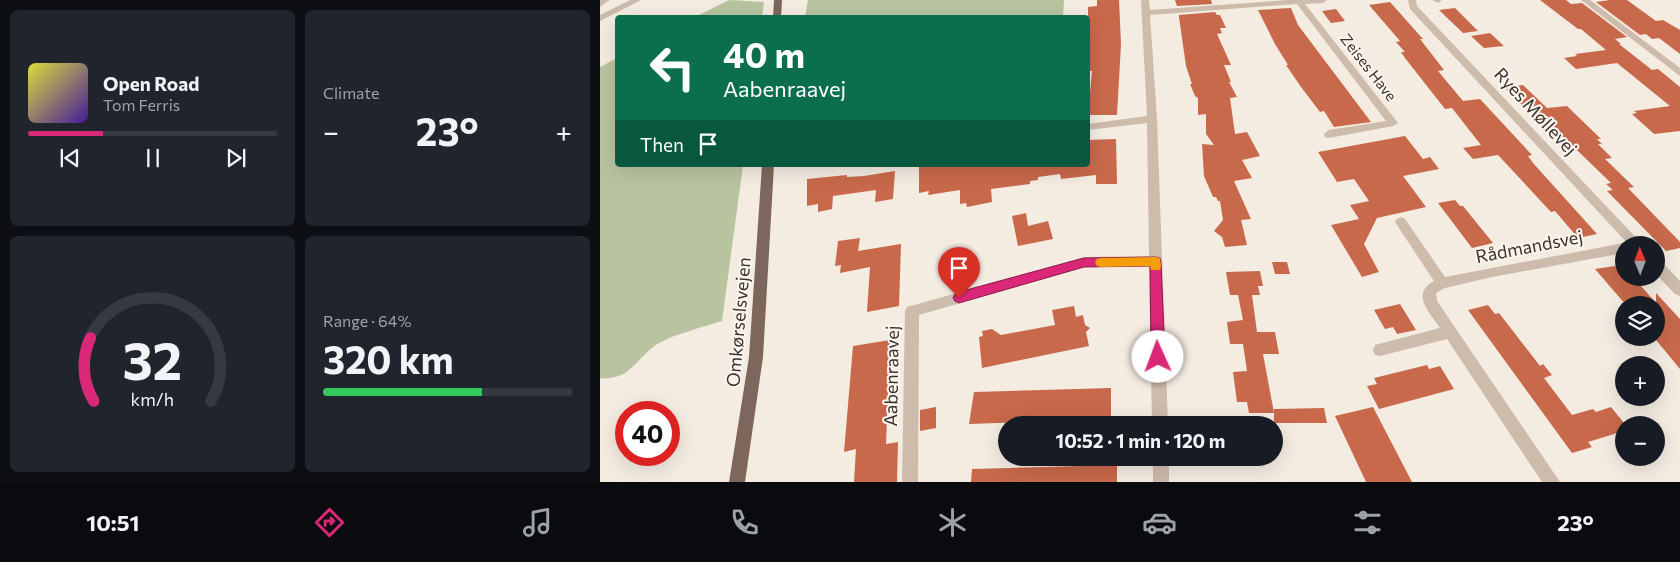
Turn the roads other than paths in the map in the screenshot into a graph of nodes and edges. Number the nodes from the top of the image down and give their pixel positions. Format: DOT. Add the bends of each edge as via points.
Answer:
graph roads {
  1 [pos="606,0"];
  2 [pos="637,0"];
  3 [pos="778,0"];
  4 [pos="1145,0"];
  5 [pos="1323,0"];
  6 [pos="1412,0"];
  7 [pos="1585,0"];
  8 [pos="1299,2"];
  9 [pos="600,4"];
  10 [pos="1146,13"];
  11 [pos="777,15"];
  12 [pos="600,18"];
  13 [pos="1680,74"];
  14 [pos="1152,119"];
  15 [pos="1090,127"];
  16 [pos="1329,134"];
  17 [pos="768,167"];
  18 [pos="1401,222"];
  19 [pos="1629,236"];
  20 [pos="1615,250"];
  21 [pos="1156,262"];
  22 [pos="1665,274"];
  23 [pos="1442,283"];
  24 [pos="1680,290"];
  25 [pos="1450,332"];
  26 [pos="1380,350"];
  27 [pos="1160,416"];
  28 [pos="1161,466"];
  29 [pos="737,482"];
  30 [pos="910,482"];
  31 [pos="1161,482"];
  32 [pos="1552,482"];
  1 -- 9 [label="street"];
  2 -- 12 [label="street"];
  3 -- 11 [label="main road"];
  4 -- 10 [label="street"];
  5 -- 8 [label="street"];
  6 -- 19 [label="street, Ryes Møllevej" via="1413,7"];
  7 -- 13 [label="street"];
  8 -- 10 [label="street"];
  8 -- 16 [label="street, Zeises Have" via="1393,123"];
  10 -- 14 [label="street"];
  14 -- 15 [label="street"];
  14 -- 21 [label="street"];
  17 -- 29 [label="main road, Omkørselsvejen" via="756,357"];
  18 -- 23 [label="street"];
  20 -- 23 [label="street, Rådmandsvej"];
  21 -- 27 [label="street"];
  21 -- 30 [label="street, Aabenraavej" via="1084,262 912,311"];
  22 -- 24 [label="street"];
  23 -- 25 [label="street" via="1429,290 1430,302"];
  25 -- 26 [label="street"];
  25 -- 32 [label="street"];
  28 -- 31 [label="street"];
}
